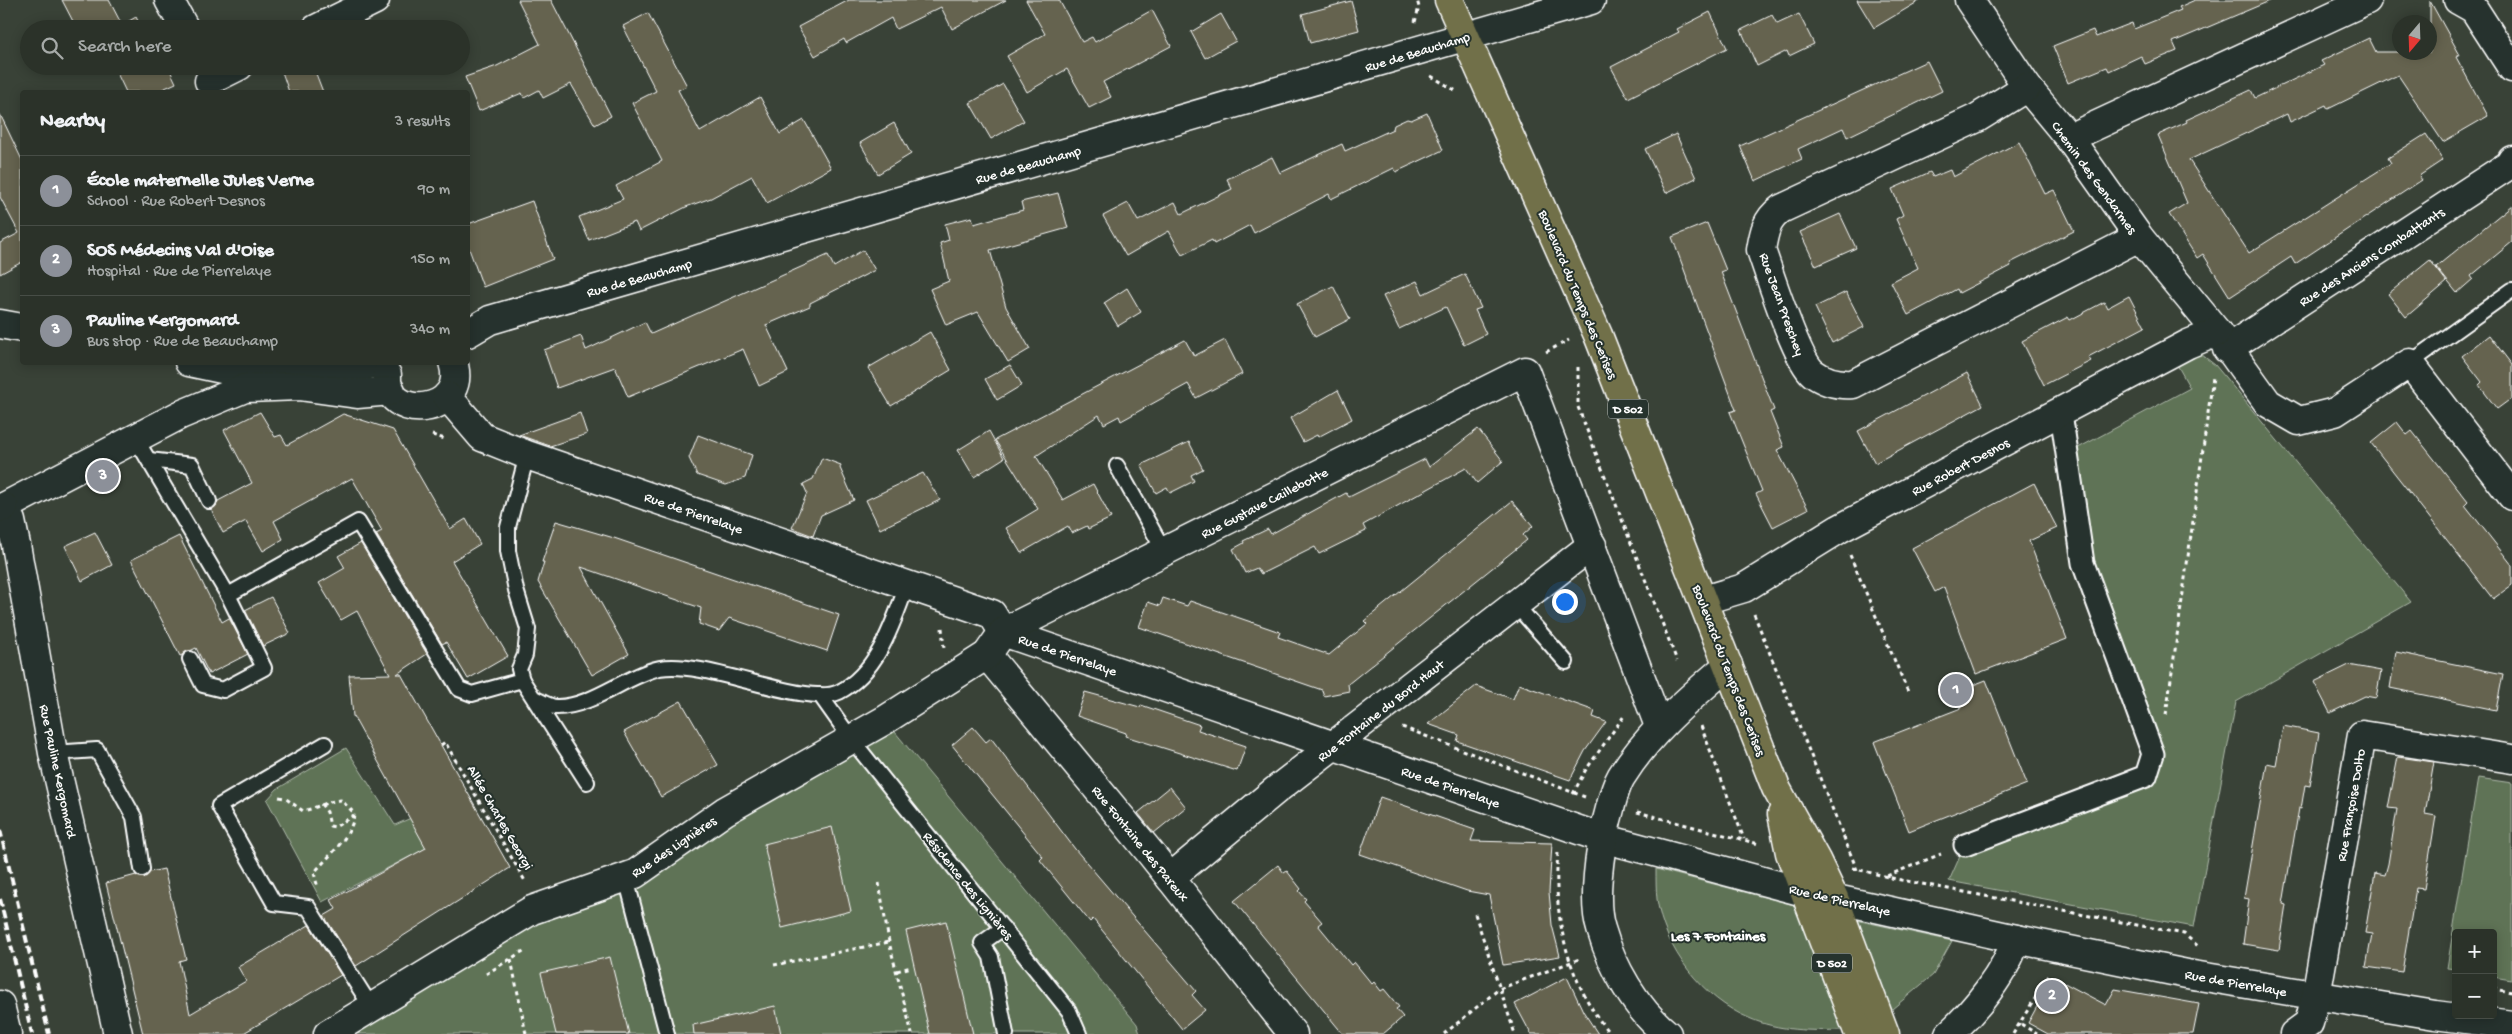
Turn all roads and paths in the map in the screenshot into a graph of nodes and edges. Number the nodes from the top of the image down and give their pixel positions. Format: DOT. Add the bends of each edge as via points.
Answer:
graph roads {
  1 [pos="169,0"];
  2 [pos="375,0"];
  3 [pos="1417,0"];
  4 [pos="1449,0"];
  5 [pos="1591,0"];
  6 [pos="1968,0"];
  7 [pos="2368,0"];
  8 [pos="2458,0"];
  9 [pos="180,20"];
  10 [pos="334,20"];
  11 [pos="1465,37"];
  12 [pos="1419,51"];
  13 [pos="2512,68"];
  14 [pos="2026,87"];
  15 [pos="1461,96"];
  16 [pos="2069,138"];
  17 [pos="2512,160"];
  18 [pos="2139,237"];
  19 [pos="2512,290"];
  20 [pos="0,324"];
  21 [pos="20,328"];
  22 [pos="1566,331"];
  23 [pos="470,332"];
  24 [pos="2222,340"];
  25 [pos="1572,347"];
  26 [pos="1579,362"];
  27 [pos="2410,363"];
  28 [pos="176,365"];
  29 [pos="203,365"];
  30 [pos="369,365"];
  31 [pos="388,365"];
  32 [pos="454,365"];
  33 [pos="254,374"];
  34 [pos="2213,375"];
  35 [pos="391,391"];
  36 [pos="447,396"];
  37 [pos="2061,413"];
  38 [pos="180,415"];
  39 [pos="142,450"];
  40 [pos="527,455"];
  41 [pos="1117,466"];
  42 [pos="2512,496"];
  43 [pos="209,501"];
  44 [pos="2,507"];
  45 [pos="1839,529"];
  46 [pos="1592,545"];
  47 [pos="1164,551"];
  48 [pos="907,585"];
  49 [pos="1744,588"];
  50 [pos="228,595"];
  51 [pos="1704,600"];
  52 [pos="1516,605"];
  53 [pos="942,624"];
  54 [pos="1003,632"];
  55 [pos="987,655"];
  56 [pos="190,659"];
  57 [pos="1676,661"];
  58 [pos="1566,662"];
  59 [pos="1728,665"];
  60 [pos="522,680"];
  61 [pos="944,682"];
  62 [pos="1908,692"];
  63 [pos="820,695"];
  64 [pos="1691,698"];
  65 [pos="536,699"];
  66 [pos="1373,716"];
  67 [pos="2142,723"];
  68 [pos="1659,726"];
  69 [pos="852,740"];
  70 [pos="325,744"];
  71 [pos="441,745"];
  72 [pos="1336,746"];
  73 [pos="53,753"];
  74 [pos="2512,759"];
  75 [pos="263,780"];
  76 [pos="588,782"];
  77 [pos="1776,788"];
  78 [pos="321,804"];
  79 [pos="1611,805"];
  80 [pos="354,815"];
  81 [pos="1602,838"];
  82 [pos="1744,840"];
  83 [pos="1965,845"];
  84 [pos="1768,847"];
  85 [pos="142,868"];
  86 [pos="1849,868"];
  87 [pos="1857,870"];
  88 [pos="635,874"];
  89 [pos="1885,876"];
  90 [pos="1170,878"];
  91 [pos="879,883"];
  92 [pos="1804,892"];
  93 [pos="1834,898"];
  94 [pos="308,907"];
  95 [pos="532,910"];
  96 [pos="1475,914"];
  97 [pos="1003,928"];
  98 [pos="2016,939"];
  99 [pos="889,942"];
  100 [pos="1609,948"];
  101 [pos="2061,948"];
  102 [pos="2205,952"];
  103 [pos="511,960"];
  104 [pos="774,964"];
  105 [pos="911,967"];
  106 [pos="896,971"];
  107 [pos="1499,989"];
  108 [pos="2497,990"];
  109 [pos="2512,992"];
  110 [pos="2316,996"];
  111 [pos="0,1005"];
  112 [pos="372,1008"];
  113 [pos="2021,1024"];
  114 [pos="2512,1025"];
  115 [pos="7,1034"];
  116 [pos="118,1034"];
  117 [pos="328,1034"];
  118 [pos="526,1034"];
  119 [pos="667,1034"];
  120 [pos="912,1034"];
  121 [pos="1006,1034"];
  122 [pos="1079,1034"];
  123 [pos="1292,1034"];
  124 [pos="1444,1034"];
  125 [pos="1515,1034"];
  126 [pos="1666,1034"];
  127 [pos="1859,1034"];
  128 [pos="1885,1034"];
  129 [pos="1949,1034"];
  130 [pos="2013,1034"];
  131 [pos="2037,1034"];
  132 [pos="2294,1034"];
  1 -- 9 [label="street"];
  2 -- 10 [label="street"];
  3 -- 12 [label="path" via="1419,8 1412,33"];
  4 -- 11 [label="main road, Boulevard du Temps des Cerises / D 502"];
  5 -- 11 [label="street, Rue de Beauchamp"];
  6 -- 14 [label="street, Chemin des Gendarmes"];
  7 -- 16 [label="street"];
  8 -- 13 [label="street" via="2474,9"];
  11 -- 12 [label="street, Rue de Beauchamp"];
  11 -- 51 [label="main road, Boulevard du Temps des Cerises / D 502" via="1598,335"];
  12 -- 15 [label="path" via="1430,76"];
  12 -- 23 [label="street, Rue de Beauchamp" via="499,317"];
  14 -- 16 [label="street, Chemin des Gendarmes"];
  14 -- 18 [label="street, Rue Jean Preschey" via="1977,118 1770,217 1761,250 1800,356 1812,372 1840,385 1853,384"];
  16 -- 18 [label="street, Chemin des Gendarmes"];
  17 -- 24 [label="street, Rue des Anciens Combattants" via="2509,165"];
  18 -- 24 [label="street, Chemin des Gendarmes"];
  19 -- 27 [label="lane"];
  20 -- 21 [label="street"];
  22 -- 25 [label="path"];
  24 -- 27 [label="street" via="2268,403 2300,421 2335,412"];
  24 -- 37 [label="street, Rue Robert Desnos" via="2188,344"];
  26 -- 57 [label="path" via="1578,407"];
  27 -- 42 [label="street"];
  28 -- 38 [label="street" via="190,376 194,391"];
  29 -- 33 [label="street"];
  30 -- 33 [label="street" via="345,370"];
  31 -- 35 [label="street" via="386,379"];
  32 -- 36 [label="street" via="454,384"];
  33 -- 35 [label="street" via="298,386 356,394"];
  33 -- 38 [label="street"];
  34 -- 67 [label="path" via="2166,714"];
  35 -- 36 [label="street" via="399,401 411,407 425,408"];
  36 -- 40 [label="street, Rue de Pierrelaye" via="482,437"];
  37 -- 45 [label="street, Rue Robert Desnos"];
  37 -- 67 [label="street" via="2083,563"];
  38 -- 39 [label="street"];
  39 -- 43 [label="lane" via="192,465"];
  39 -- 44 [label="street"];
  39 -- 50 [label="lane"];
  40 -- 48 [label="street, Rue de Pierrelaye"];
  40 -- 60 [label="lane" via="508,527 508,551 528,629 525,655 519,669"];
  41 -- 47 [label="lane"];
  44 -- 73 [label="street, Rue Pauline Kergomard" via="10,521 16,545"];
  45 -- 49 [label="street, Rue Robert Desnos"];
  45 -- 62 [label="path"];
  46 -- 47 [label="street, Rue Gustave Caillebotte" via="1525,371"];
  46 -- 52 [label="street, Rue Fontaine du Bord Haut"];
  46 -- 68 [label="street"];
  47 -- 54 [label="street, Rue Gustave Caillebotte"];
  48 -- 54 [label="street, Rue de Pierrelaye" via="992,614"];
  48 -- 63 [label="lane" via="884,646 867,670 839,692"];
  49 -- 51 [label="street, Rue Robert Desnos"];
  49 -- 87 [label="path"];
  50 -- 56 [label="lane" via="264,668 223,690 203,685"];
  50 -- 60 [label="lane" via="358,522 459,688 472,694"];
  51 -- 59 [label="main road, Boulevard du Temps des Cerises / D 502"];
  52 -- 58 [label="lane"];
  52 -- 66 [label="street, Rue Fontaine du Bord Haut"];
  53 -- 61 [label="path"];
  54 -- 55 [label="street, Rue des Lignières"];
  54 -- 72 [label="street, Rue de Pierrelaye"];
  55 -- 61 [label="street, Rue des Lignières"];
  55 -- 90 [label="street, Rue Fontaine des Pareux"];
  59 -- 64 [label="street"];
  59 -- 77 [label="main road, Boulevard du Temps des Cerises / D 502"];
  60 -- 65 [label="lane"];
  61 -- 69 [label="street, Rue des Lignières"];
  63 -- 65 [label="lane" via="687,668 660,668 579,703 556,707"];
  63 -- 69 [label="lane, Résidence des Lignières"];
  64 -- 68 [label="street"];
  64 -- 82 [label="path"];
  65 -- 76 [label="lane"];
  66 -- 72 [label="street, Rue Fontaine du Bord Haut"];
  66 -- 79 [label="path"];
  67 -- 83 [label="street" via="2153,754 2146,776"];
  68 -- 79 [label="street" via="1620,778"];
  69 -- 88 [label="street, Rue des Lignières" via="725,811"];
  69 -- 97 [label="lane, Résidence des Lignières"];
  70 -- 75 [label="lane"];
  71 -- 95 [label="path, Allée Charles Georgi" via="446,742 533,895"];
  72 -- 81 [label="street, Rue de Pierrelaye"];
  72 -- 90 [label="street, Rue Fontaine du Bord Haut" via="1276,790"];
  73 -- 85 [label="lane" via="97,750 134,817"];
  73 -- 116 [label="street, Rue Pauline Kergomard"];
  74 -- 110 [label="street, Rue Françoise Dolto" via="2362,735"];
  75 -- 78 [label="path" via="269,795 285,798 303,811"];
  75 -- 94 [label="lane" via="219,806 274,903"];
  77 -- 92 [label="main road, Boulevard du Temps des Cerises / D 502" via="1790,853"];
  77 -- 93 [label="main road, Boulevard du Temps des Cerises / D 502"];
  78 -- 80 [label="path" via="341,800"];
  78 -- 80 [label="path" via="327,812 330,826 335,827"];
  79 -- 81 [label="street"];
  79 -- 82 [label="path"];
  80 -- 94 [label="path" via="354,823 348,833 314,873 320,899"];
  81 -- 92 [label="street, Rue de Pierrelaye"];
  81 -- 100 [label="street" via="1597,898 1600,928"];
  82 -- 84 [label="path"];
  83 -- 89 [label="path"];
  86 -- 87 [label="path"];
  87 -- 89 [label="path"];
  88 -- 95 [label="street, Rue des Lignières"];
  88 -- 119 [label="lane" via="627,882"];
  89 -- 102 [label="path" via="2184,934"];
  90 -- 123 [label="street, Rue Fontaine des Pareux"];
  91 -- 99 [label="path"];
  92 -- 93 [label="street, Rue de Pierrelaye"];
  92 -- 127 [label="main road, Boulevard du Temps des Cerises / D 502"];
  93 -- 98 [label="street, Rue de Pierrelaye"];
  93 -- 128 [label="main road, Boulevard du Temps des Cerises / D 502"];
  94 -- 112 [label="lane"];
  95 -- 112 [label="street, Rue des Lignières"];
  96 -- 107 [label="path"];
  97 -- 121 [label="lane" via="982,943 991,957"];
  97 -- 122 [label="lane, Résidence des Lignières" via="1069,1011"];
  98 -- 101 [label="street, Rue de Pierrelaye"];
  98 -- 129 [label="street" via="2012,952 1983,996"];
  99 -- 104 [label="path"];
  99 -- 106 [label="path"];
  100 -- 107 [label="path"];
  100 -- 126 [label="street" via="1627,988 1651,1021"];
  101 -- 110 [label="street, Rue de Pierrelaye"];
  101 -- 113 [label="path" via="2049,977"];
  103 -- 118 [label="path"];
  105 -- 106 [label="path"];
  106 -- 120 [label="path"];
  107 -- 124 [label="path"];
  107 -- 125 [label="path"];
  108 -- 109 [label="path"];
  110 -- 114 [label="street, Rue de Pierrelaye"];
  110 -- 132 [label="street" via="2309,1023"];
  111 -- 115 [label="street"];
  112 -- 117 [label="street, Rue des Lignières"];
  113 -- 130 [label="path"];
  113 -- 131 [label="path"];
}
